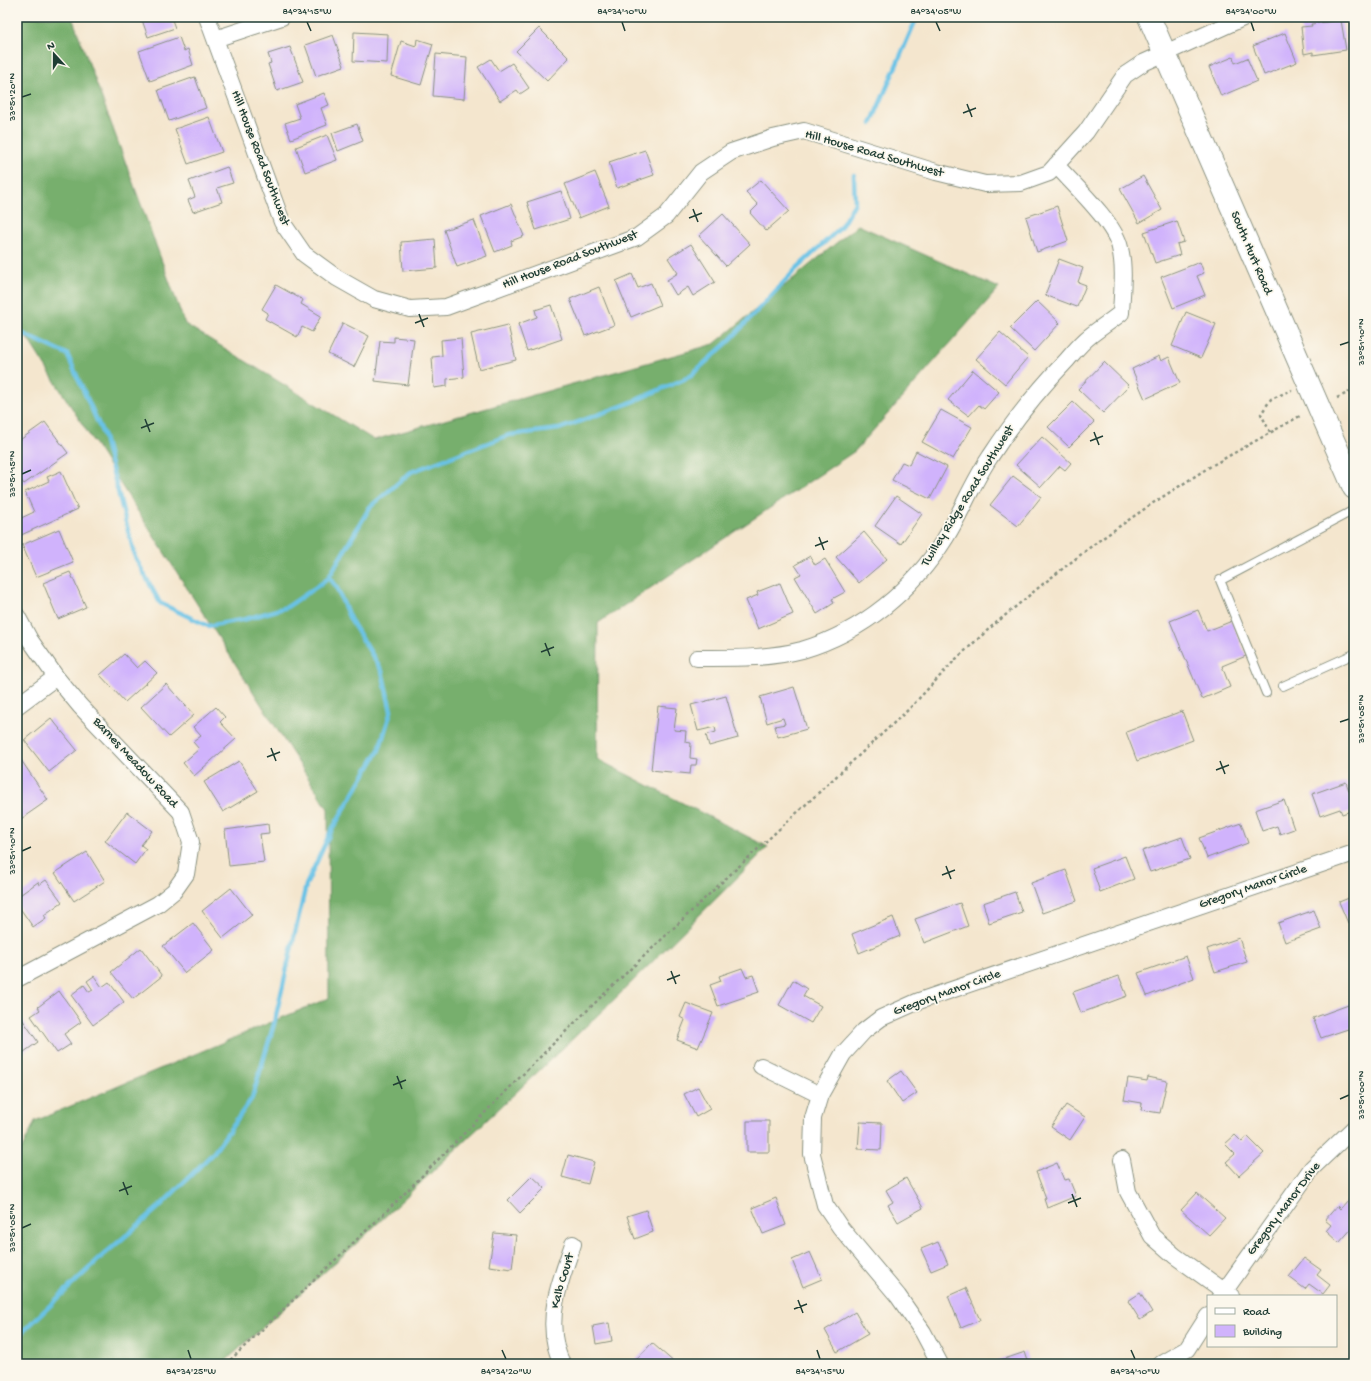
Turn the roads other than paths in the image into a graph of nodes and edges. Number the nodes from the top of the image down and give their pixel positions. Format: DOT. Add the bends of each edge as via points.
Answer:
graph roads {
  1 [pos="207,17"];
  2 [pos="282,17"];
  3 [pos="1149,17"];
  4 [pos="1245,17"];
  5 [pos="215,39"];
  6 [pos="1164,53"];
  7 [pos="1056,165"];
  8 [pos="1354,488"];
  9 [pos="1354,510"];
  10 [pos="17,616"];
  11 [pos="1354,654"];
  12 [pos="697,658"];
  13 [pos="56,677"];
  14 [pos="1283,686"];
  15 [pos="1266,693"];
  16 [pos="17,706"];
  17 [pos="1354,853"];
  18 [pos="17,979"];
  19 [pos="761,1066"];
  20 [pos="820,1095"];
  21 [pos="1354,1128"];
  22 [pos="1122,1160"];
  23 [pos="573,1244"];
  24 [pos="1225,1294"];
  25 [pos="1207,1318"];
  26 [pos="563,1364"];
  27 [pos="940,1364"];
  28 [pos="1161,1364"];
  1 -- 5 [label="street, Hill House Road Southwest"];
  2 -- 5 [label="street"];
  3 -- 6 [label="street, South Hurt Road"];
  4 -- 6 [label="street, Hill House Road Southwest"];
  5 -- 7 [label="street, Hill House Road Southwest" via="282,222 304,254 337,278 374,299 410,309 446,307 637,237 666,216 701,172 731,152 804,131 936,172 985,184 1022,183 1050,173"];
  6 -- 7 [label="street, Hill House Road Southwest" via="1125,75 1086,132"];
  6 -- 8 [label="street, South Hurt Road"];
  7 -- 12 [label="street, Twilley Ridge Road Southwest" via="1100,214 1120,246 1122,313 1089,337 1046,381 989,458 928,564 881,610 836,637 802,650 766,657"];
  9 -- 15 [label="lane" via="1222,579"];
  10 -- 13 [label="street, Barnes Meadow Road"];
  11 -- 14 [label="lane"];
  13 -- 16 [label="street"];
  13 -- 18 [label="street, Barnes Meadow Road" via="80,706 181,812 191,842 186,874 174,891 158,904"];
  17 -- 20 [label="street, Gregory Manor Circle" via="919,1001 881,1018 864,1031 843,1054"];
  19 -- 20 [label="street"];
  20 -- 27 [label="street, Gregory Manor Circle" via="813,1118 812,1154 825,1205 840,1227 898,1296 923,1332"];
  21 -- 24 [label="street, Gregory Manor Drive" via="1312,1168"];
  22 -- 24 [label="street" via="1128,1192 1152,1236"];
  23 -- 26 [label="street, Kalb Court" via="557,1294 553,1317 554,1338"];
  25 -- 28 [label="street" via="1187,1349"];
}
